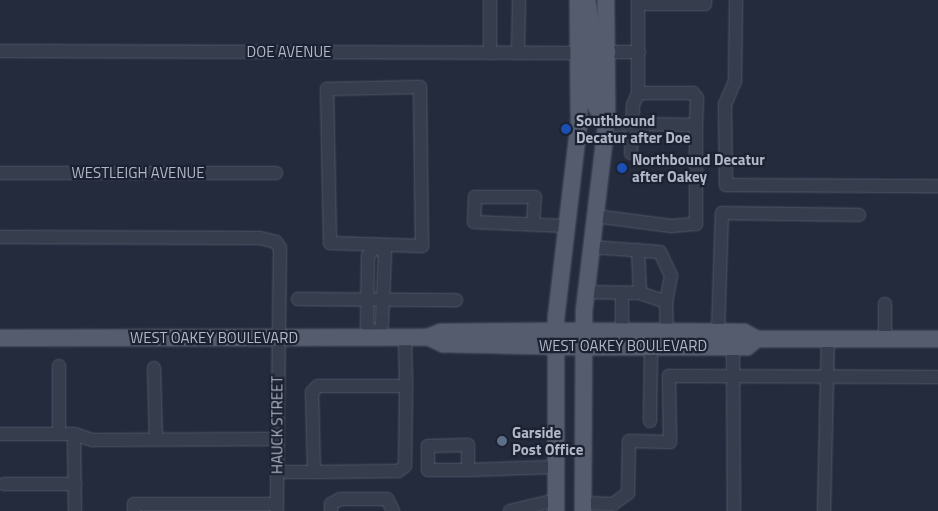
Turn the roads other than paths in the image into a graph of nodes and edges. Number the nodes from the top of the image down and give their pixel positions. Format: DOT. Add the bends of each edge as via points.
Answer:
graph roads {
  1 [pos="490,0"];
  2 [pos="519,0"];
  3 [pos="578,0"];
  4 [pos="587,0"];
  5 [pos="606,0"];
  6 [pos="705,0"];
  7 [pos="736,0"];
  8 [pos="638,2"];
  9 [pos="0,51"];
  10 [pos="607,52"];
  11 [pos="639,52"];
  12 [pos="490,53"];
  13 [pos="518,53"];
  14 [pos="579,53"];
  15 [pos="638,93"];
  16 [pos="632,124"];
  17 [pos="696,125"];
  18 [pos="606,126"];
  19 [pos="631,153"];
  20 [pos="0,173"];
  21 [pos="276,173"];
  22 [pos="938,186"];
  23 [pos="859,215"];
  24 [pos="595,216"];
  25 [pos="533,223"];
  26 [pos="566,226"];
  27 [pos="0,237"];
  28 [pos="377,244"];
  29 [pos="591,247"];
  30 [pos="638,250"];
  31 [pos="586,292"];
  32 [pos="622,293"];
  33 [pos="640,293"];
  34 [pos="298,299"];
  35 [pos="368,300"];
  36 [pos="383,300"];
  37 [pos="456,300"];
  38 [pos="666,302"];
  39 [pos="884,304"];
  40 [pos="622,332"];
  41 [pos="666,332"];
  42 [pos="718,332"];
  43 [pos="377,337"];
  44 [pos="405,337"];
  45 [pos="0,338"];
  46 [pos="277,338"];
  47 [pos="555,339"];
  48 [pos="584,339"];
  49 [pos="757,339"];
  50 [pos="828,339"];
  51 [pos="886,339"];
  52 [pos="938,339"];
  53 [pos="651,347"];
  54 [pos="733,347"];
  55 [pos="59,366"];
  56 [pos="154,368"];
  57 [pos="733,375"];
  58 [pos="828,376"];
  59 [pos="938,377"];
  60 [pos="406,386"];
  61 [pos="650,421"];
  62 [pos="0,434"];
  63 [pos="59,434"];
  64 [pos="74,434"];
  65 [pos="156,439"];
  66 [pos="277,439"];
  67 [pos="556,468"];
  68 [pos="468,470"];
  69 [pos="277,472"];
  70 [pos="314,472"];
  71 [pos="4,484"];
  72 [pos="74,484"];
  73 [pos="556,506"];
  74 [pos="277,507"];
  75 [pos="583,507"];
  76 [pos="613,507"];
  77 [pos="75,511"];
  78 [pos="134,511"];
  79 [pos="331,511"];
  80 [pos="393,511"];
  81 [pos="510,511"];
  82 [pos="734,511"];
  83 [pos="824,511"];
  1 -- 12 [label="street"];
  2 -- 13 [label="street"];
  3 -- 14 [label="main road"];
  4 -- 10 [label="main road" via="593,43 596,48"];
  5 -- 10 [label="main road"];
  6 -- 8 [label="street" via="705,4"];
  7 -- 22 [label="street" via="734,82 725,105 726,185"];
  8 -- 11 [label="street"];
  9 -- 12 [label="street, DOE AVENUE"];
  10 -- 11 [label="street"];
  10 -- 18 [label="main road"];
  11 -- 15 [label="street"];
  12 -- 13 [label="street, DOE AVENUE"];
  13 -- 14 [label="street, DOE AVENUE"];
  14 -- 18 [label="main road" via="591,58 594,102"];
  14 -- 26 [label="main road" via="579,122"];
  15 -- 16 [label="street" via="633,105"];
  15 -- 17 [label="street" via="693,93 697,98"];
  16 -- 17 [label="street"];
  16 -- 18 [label="street"];
  16 -- 19 [label="street"];
  17 -- 24 [label="street" via="696,224 671,226"];
  18 -- 24 [label="main road"];
  20 -- 21 [label="street, WESTLEIGH AVENUE"];
  23 -- 42 [label="street" via="722,213"];
  24 -- 29 [label="main road"];
  25 -- 25 [label="street" via="474,222 475,197 534,197"];
  25 -- 26 [label="street"];
  26 -- 47 [label="main road"];
  27 -- 46 [label="street, HAUCK STREET" via="269,239 280,248"];
  28 -- 28 [label="street" via="330,243 327,89 420,87 422,246"];
  28 -- 35 [label="street" via="368,256"];
  28 -- 36 [label="street" via="385,254"];
  29 -- 30 [label="street"];
  29 -- 31 [label="main road"];
  30 -- 33 [label="street"];
  30 -- 38 [label="street" via="660,252 671,276"];
  31 -- 32 [label="street"];
  31 -- 48 [label="main road"];
  32 -- 33 [label="street"];
  32 -- 40 [label="street"];
  33 -- 38 [label="street"];
  34 -- 35 [label="street"];
  35 -- 36 [label="street"];
  35 -- 43 [label="street" via="367,325"];
  36 -- 37 [label="street"];
  36 -- 43 [label="street" via="382,324"];
  38 -- 41 [label="street"];
  39 -- 51 [label="street"];
  40 -- 41 [label="main road, WEST OAKEY BOULEVARD"];
  40 -- 48 [label="main road, WEST OAKEY BOULEVARD"];
  41 -- 42 [label="main road, WEST OAKEY BOULEVARD"];
  42 -- 49 [label="main road, WEST OAKEY BOULEVARD" via="744,332"];
  43 -- 44 [label="main road, WEST OAKEY BOULEVARD"];
  43 -- 46 [label="main road, WEST OAKEY BOULEVARD"];
  44 -- 47 [label="main road, WEST OAKEY BOULEVARD" via="428,337 443,344"];
  44 -- 60 [label="street"];
  45 -- 46 [label="main road, WEST OAKEY BOULEVARD"];
  46 -- 66 [label="street, HAUCK STREET"];
  47 -- 48 [label="main road, WEST OAKEY BOULEVARD"];
  47 -- 67 [label="main road"];
  48 -- 53 [label="main road, WEST OAKEY BOULEVARD"];
  48 -- 75 [label="main road"];
  49 -- 50 [label="main road, WEST OAKEY BOULEVARD"];
  49 -- 54 [label="main road, WEST OAKEY BOULEVARD" via="746,347"];
  50 -- 51 [label="main road, WEST OAKEY BOULEVARD"];
  50 -- 58 [label="street"];
  51 -- 52 [label="main road, WEST OAKEY BOULEVARD"];
  53 -- 54 [label="main road, WEST OAKEY BOULEVARD"];
  53 -- 61 [label="street"];
  54 -- 57 [label="street"];
  55 -- 63 [label="street"];
  56 -- 65 [label="street"];
  57 -- 58 [label="street"];
  57 -- 76 [label="street" via="669,376 670,442 629,441 628,493"];
  57 -- 82 [label="street"];
  58 -- 59 [label="street"];
  58 -- 83 [label="street"];
  60 -- 70 [label="street" via="405,466 398,472"];
  60 -- 70 [label="street" via="318,386 312,392"];
  62 -- 63 [label="street"];
  63 -- 64 [label="street"];
  64 -- 65 [label="street" via="93,440"];
  64 -- 72 [label="street"];
  65 -- 66 [label="street"];
  66 -- 69 [label="street, HAUCK STREET"];
  67 -- 68 [label="street"];
  67 -- 73 [label="main road"];
  69 -- 70 [label="street"];
  69 -- 74 [label="street, HAUCK STREET"];
  71 -- 72 [label="street"];
  72 -- 77 [label="street"];
  73 -- 81 [label="street"];
  74 -- 78 [label="street" via="134,504"];
  75 -- 76 [label="street"];
  79 -- 80 [label="street" via="331,504 350,499 387,499"];
}
